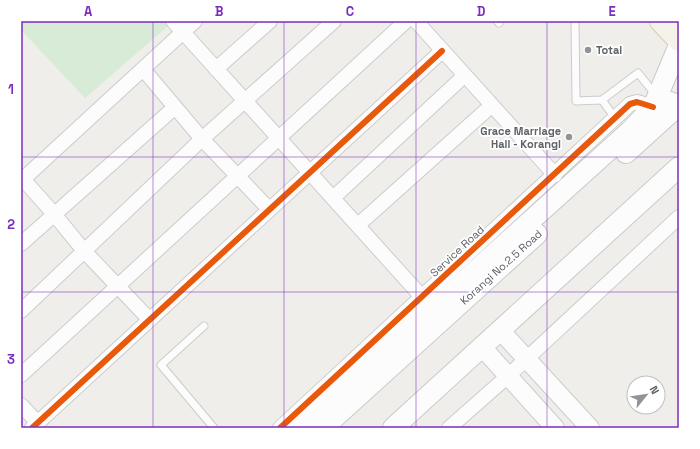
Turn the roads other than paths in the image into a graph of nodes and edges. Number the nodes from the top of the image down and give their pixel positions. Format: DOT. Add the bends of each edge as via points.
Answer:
graph roads {
  1 [pos="173,21"];
  2 [pos="195,21"];
  3 [pos="270,21"];
  4 [pos="334,21"];
  5 [pos="406,21"];
  6 [pos="416,21"];
  7 [pos="575,21"];
  8 [pos="661,21"];
  9 [pos="183,32"];
  10 [pos="679,40"];
  11 [pos="679,45"];
  12 [pos="442,51"];
  13 [pos="143,69"];
  14 [pos="216,69"];
  15 [pos="464,76"];
  16 [pos="602,100"];
  17 [pos="244,101"];
  18 [pos="655,103"];
  19 [pos="679,105"];
  20 [pos="490,106"];
  21 [pos="174,108"];
  22 [pos="615,118"];
  23 [pos="279,138"];
  24 [pos="202,139"];
  25 [pos="679,167"];
  26 [pos="309,172"];
  27 [pos="555,175"];
  28 [pos="238,177"];
  29 [pos="22,180"];
  30 [pos="333,198"];
  31 [pos="269,209"];
  32 [pos="54,214"];
  33 [pos="679,217"];
  34 [pos="358,226"];
  35 [pos="21,244"];
  36 [pos="85,252"];
  37 [pos="117,286"];
  38 [pos="422,297"];
  39 [pos="21,311"];
  40 [pos="149,319"];
  41 [pos="204,326"];
  42 [pos="500,330"];
  43 [pos="482,347"];
  44 [pos="526,359"];
  45 [pos="21,375"];
  46 [pos="508,376"];
  47 [pos="21,405"];
  48 [pos="35,425"];
  49 [pos="214,428"];
  50 [pos="280,428"];
  51 [pos="301,428"];
  52 [pos="323,428"];
  53 [pos="393,428"];
  54 [pos="449,428"];
  55 [pos="556,428"];
  56 [pos="590,428"];
  1 -- 9 [label="street"];
  2 -- 9 [label="street"];
  3 -- 14 [label="street"];
  4 -- 17 [label="street"];
  5 -- 23 [label="street"];
  6 -- 12 [label="street"];
  7 -- 16 [label="lane" via="576,101"];
  8 -- 10 [label="main road"];
  9 -- 13 [label="street"];
  9 -- 14 [label="street"];
  11 -- 18 [label="main road"];
  12 -- 15 [label="street"];
  12 -- 26 [label="street"];
  13 -- 21 [label="street"];
  13 -- 29 [label="street"];
  14 -- 17 [label="street"];
  15 -- 20 [label="street"];
  15 -- 30 [label="street"];
  16 -- 18 [label="lane" via="638,73"];
  16 -- 22 [label="lane"];
  17 -- 23 [label="street"];
  17 -- 24 [label="street"];
  18 -- 19 [label="main road"];
  18 -- 22 [label="street, Service Road" via="630,104"];
  18 -- 51 [label="main road" via="630,132"];
  19 -- 52 [label="main road, Korangi No.2.5 Road"];
  20 -- 27 [label="street"];
  20 -- 34 [label="street"];
  21 -- 24 [label="street"];
  21 -- 32 [label="street"];
  22 -- 27 [label="street, Service Road"];
  23 -- 26 [label="street"];
  23 -- 28 [label="street"];
  24 -- 28 [label="street"];
  24 -- 36 [label="street"];
  25 -- 42 [label="main road"];
  26 -- 30 [label="street"];
  26 -- 31 [label="street"];
  27 -- 38 [label="street, Service Road"];
  28 -- 31 [label="street"];
  28 -- 37 [label="street"];
  29 -- 32 [label="street"];
  30 -- 34 [label="street"];
  31 -- 40 [label="street"];
  32 -- 35 [label="street"];
  32 -- 36 [label="street"];
  33 -- 44 [label="street"];
  34 -- 38 [label="street"];
  36 -- 37 [label="street"];
  36 -- 39 [label="street"];
  37 -- 40 [label="street"];
  37 -- 45 [label="street"];
  38 -- 50 [label="street, Service Road"];
  40 -- 48 [label="street"];
  41 -- 49 [label="lane" via="161,365"];
  42 -- 43 [label="main road"];
  42 -- 44 [label="street"];
  43 -- 46 [label="street"];
  43 -- 53 [label="main road"];
  44 -- 46 [label="street"];
  44 -- 56 [label="street"];
  46 -- 54 [label="street"];
  46 -- 55 [label="street"];
  47 -- 48 [label="street"];
}
